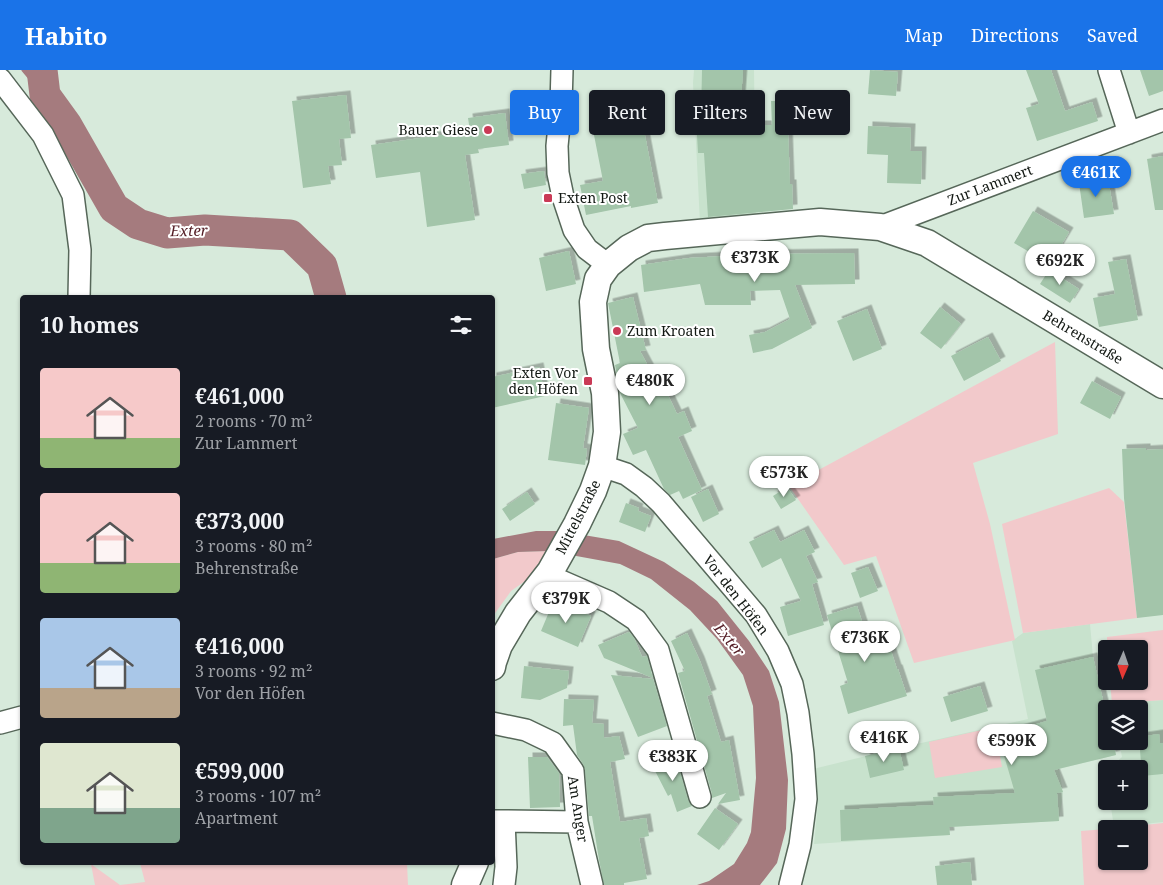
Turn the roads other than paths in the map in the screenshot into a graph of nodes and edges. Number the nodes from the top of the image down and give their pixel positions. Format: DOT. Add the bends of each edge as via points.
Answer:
graph roads {
  1 [pos="562,70"];
  2 [pos="1109,70"];
  3 [pos="0,79"];
  4 [pos="1163,120"];
  5 [pos="1129,134"];
  6 [pos="880,227"];
  7 [pos="608,265"];
  8 [pos="80,295"];
  9 [pos="1163,385"];
  10 [pos="602,466"];
  11 [pos="548,573"];
  12 [pos="495,656"];
  13 [pos="20,718"];
  14 [pos="0,723"];
  15 [pos="495,724"];
  16 [pos="700,797"];
  17 [pos="498,821"];
  18 [pos="577,822"];
  19 [pos="474,865"];
  20 [pos="466,885"];
  21 [pos="504,885"];
  22 [pos="592,885"];
  23 [pos="790,885"];
  1 -- 7 [label="street" via="557,146 563,197 574,230 587,249"];
  2 -- 5 [label="street"];
  3 -- 8 [label="street" via="43,135 73,195 80,250"];
  4 -- 5 [label="street, Zur Lammert"];
  5 -- 6 [label="street, Zur Lammert"];
  6 -- 7 [label="main road, Behrenstraße" via="820,222 648,238"];
  6 -- 9 [label="main road, Behrenstraße" via="927,243"];
  7 -- 10 [label="main road, Mittelstraße" via="598,280 593,302 596,349 605,393 607,432"];
  10 -- 11 [label="main road, Mittelstraße" via="577,524"];
  10 -- 23 [label="street, Vor den Höfen" via="626,474 661,503 756,615 778,651 792,684 804,754 806,800"];
  11 -- 12 [label="main road, Mittelstraße" via="518,613"];
  11 -- 16 [label="street" via="609,602 636,620 658,650"];
  13 -- 14 [label="street"];
  15 -- 18 [label="street, Am Anger" via="526,730 553,743 572,771"];
  17 -- 18 [label="street"];
  17 -- 21 [label="street" via="506,867"];
  18 -- 22 [label="street, Am Anger"];
  19 -- 20 [label="main road"];
}
